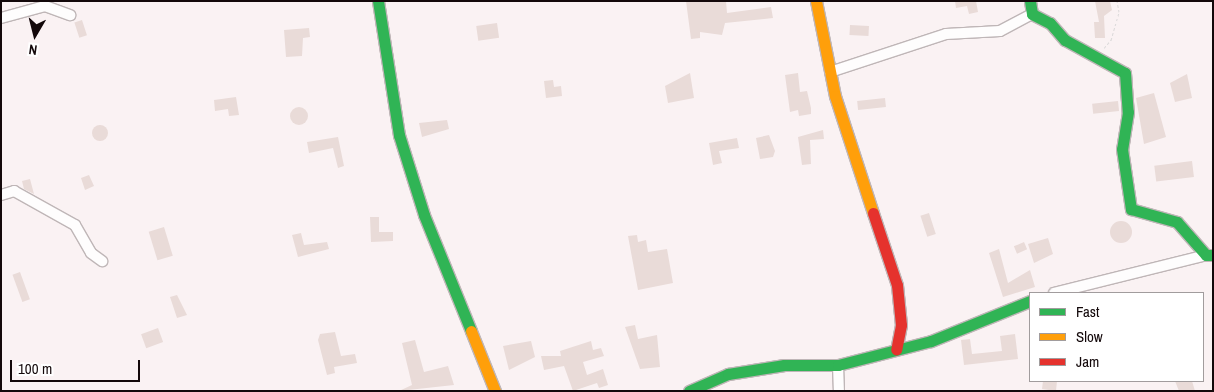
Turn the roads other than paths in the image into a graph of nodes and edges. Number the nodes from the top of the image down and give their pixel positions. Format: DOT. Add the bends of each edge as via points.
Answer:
graph roads {
  1 [pos="378,1"];
  2 [pos="816,1"];
  3 [pos="1030,1"];
  4 [pos="1032,14"];
  5 [pos="70,15"];
  6 [pos="1,18"];
  7 [pos="830,72"];
  8 [pos="1,195"];
  9 [pos="1209,255"];
  10 [pos="102,261"];
  11 [pos="1058,292"];
  12 [pos="1029,301"];
  13 [pos="896,350"];
  14 [pos="838,365"];
  15 [pos="495,391"];
  16 [pos="689,391"];
  17 [pos="839,391"];
  1 -- 15 [label="street" via="399,135 424,215"];
  2 -- 7 [label="street"];
  3 -- 4 [label="street"];
  4 -- 7 [label="street" via="1000,31 946,34"];
  4 -- 9 [label="street" via="1050,23 1065,40 1125,73 1128,112 1122,149 1131,209 1177,222"];
  5 -- 6 [label="street" via="45,6"];
  7 -- 13 [label="street" via="852,153 897,285 901,325"];
  8 -- 10 [label="street" via="14,191 75,225 90,253"];
  9 -- 11 [label="street"];
  12 -- 13 [label="street" via="970,328"];
  13 -- 14 [label="street"];
  14 -- 16 [label="street" via="784,365 728,374"];
  14 -- 17 [label="street"];
}
